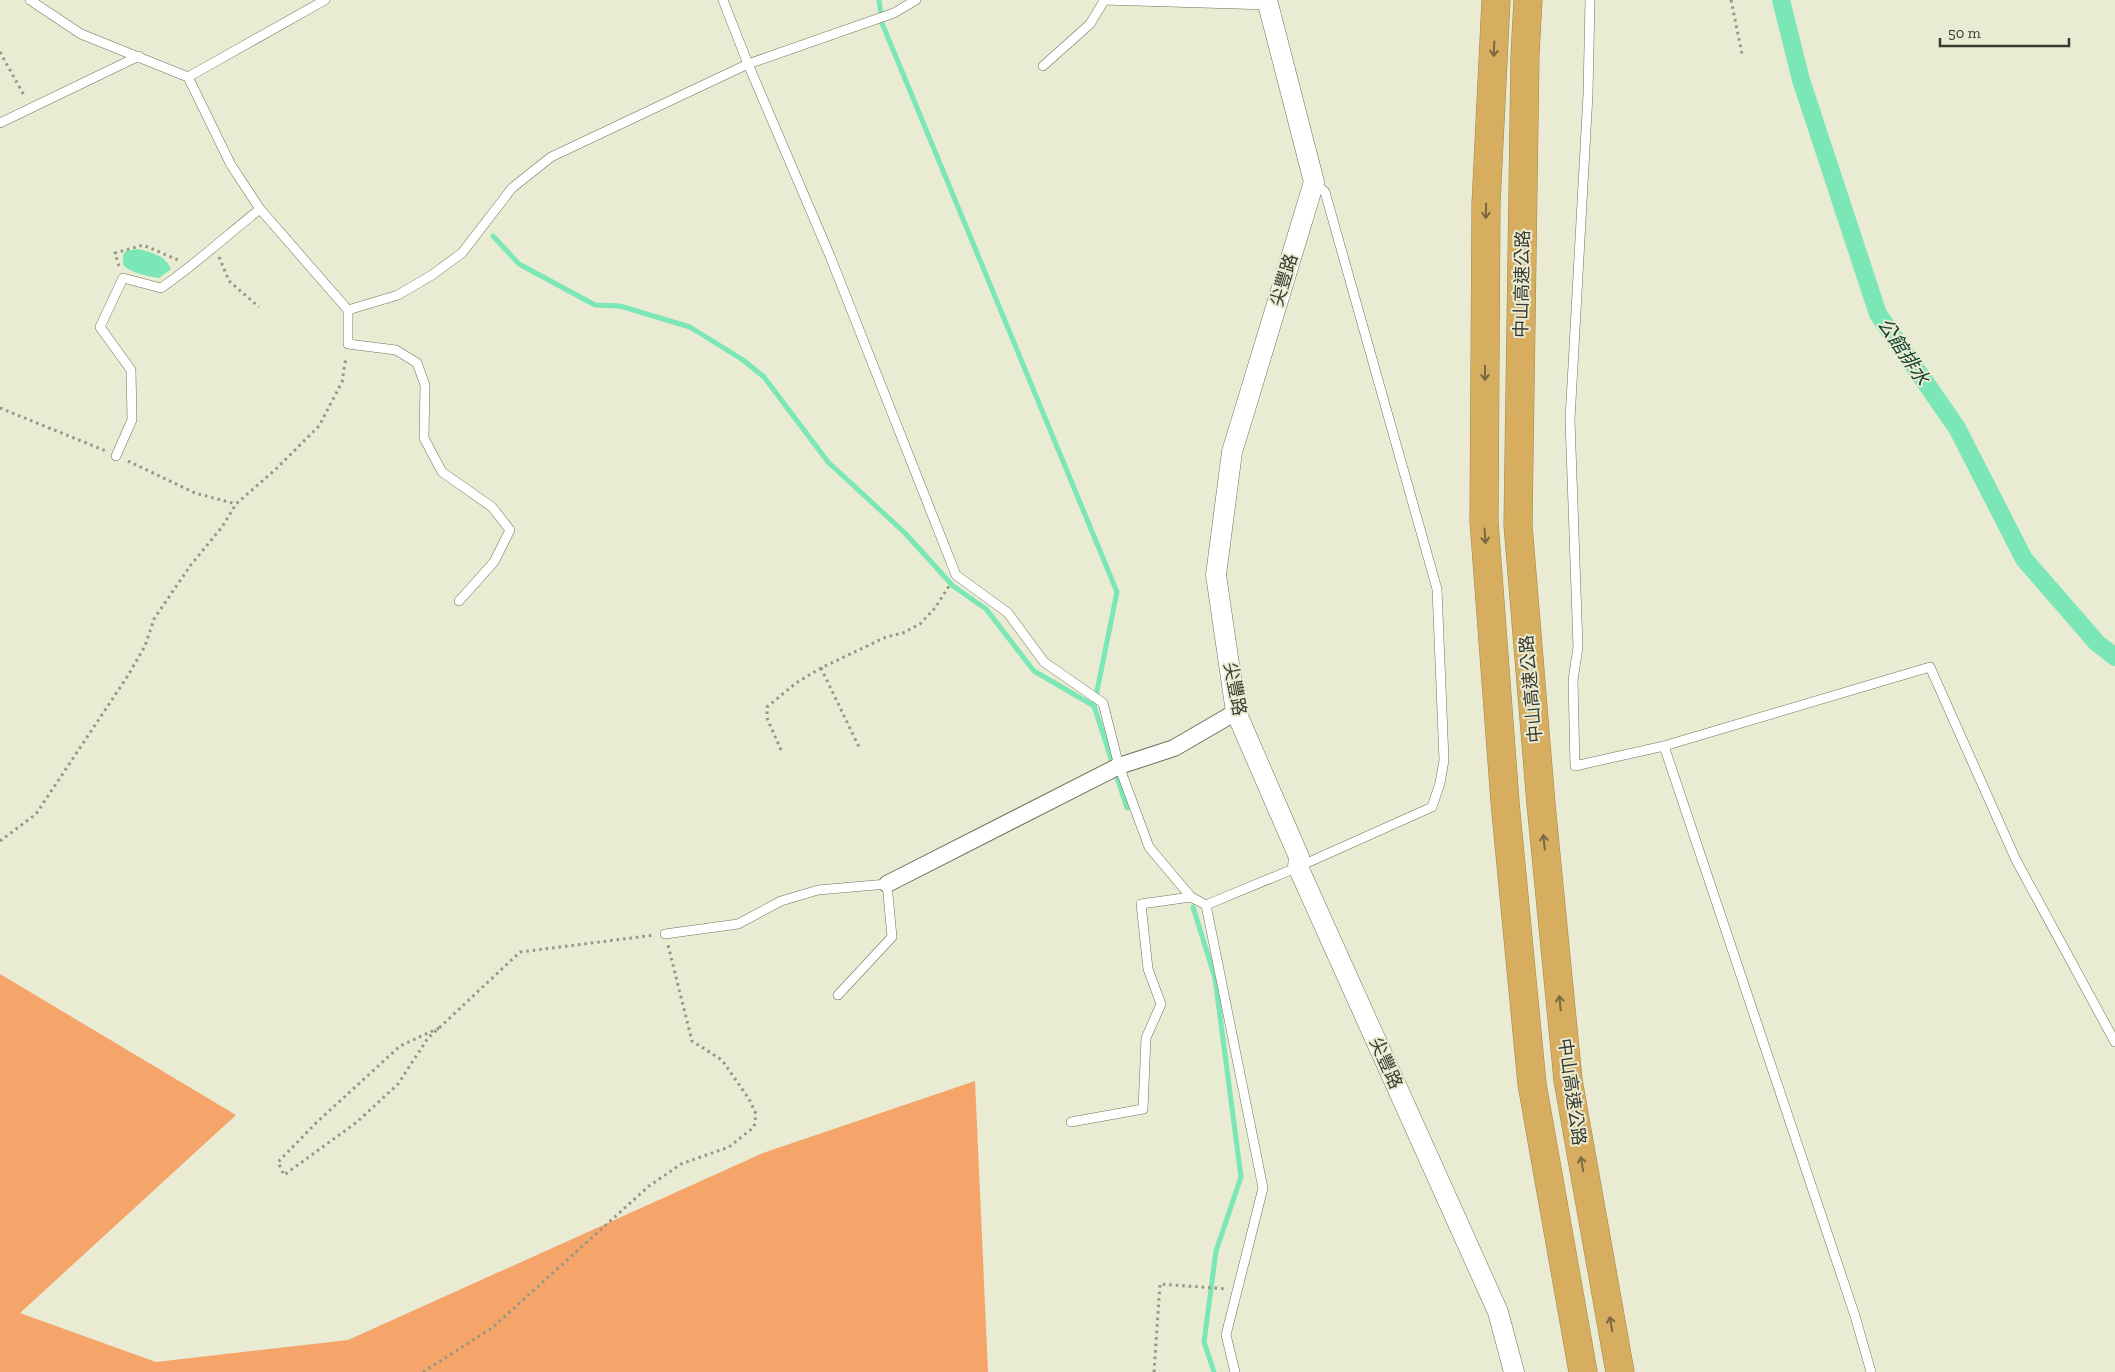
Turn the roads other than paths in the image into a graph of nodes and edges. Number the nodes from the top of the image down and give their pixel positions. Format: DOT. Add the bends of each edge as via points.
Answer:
graph roads {
  1 [pos="30,0"];
  2 [pos="325,0"];
  3 [pos="723,0"];
  4 [pos="916,0"];
  5 [pos="1103,0"];
  6 [pos="1496,0"];
  7 [pos="1528,0"];
  8 [pos="1590,0"];
  9 [pos="1268,2"];
  10 [pos="139,56"];
  11 [pos="748,64"];
  12 [pos="1042,66"];
  13 [pos="188,76"];
  14 [pos="0,123"];
  15 [pos="1314,182"];
  16 [pos="260,209"];
  17 [pos="348,310"];
  18 [pos="116,456"];
  19 [pos="459,601"];
  20 [pos="1236,712"];
  21 [pos="1664,746"];
  22 [pos="1117,767"];
  23 [pos="1298,867"];
  24 [pos="887,884"];
  25 [pos="1191,897"];
  26 [pos="1206,905"];
  27 [pos="665,934"];
  28 [pos="838,994"];
  29 [pos="2115,1042"];
  30 [pos="1071,1122"];
  31 [pos="1235,1372"];
  32 [pos="1514,1372"];
  33 [pos="1583,1372"];
  34 [pos="1620,1372"];
  35 [pos="1871,1372"];
  1 -- 10 [label="lane" via="81,34"];
  2 -- 13 [label="lane"];
  3 -- 11 [label="lane"];
  4 -- 11 [label="lane" via="894,13"];
  5 -- 9 [label="lane"];
  5 -- 12 [label="lane" via="1090,24"];
  6 -- 33 [label="highway, 中山高速公路, one-way" via="1486,204 1484,521 1505,802 1532,1084"];
  34 -- 7 [label="highway, 中山高速公路, one-way" via="1568,1080 1518,525"];
  8 -- 21 [label="lane" via="1570,420 1578,647 1573,680 1575,766"];
  9 -- 15 [label="street"];
  10 -- 13 [label="lane"];
  10 -- 14 [label="lane"];
  11 -- 17 [label="lane" via="551,157 512,188 462,253 398,295"];
  11 -- 22 [label="lane" via="830,256 956,575 1008,613 1044,662 1104,703"];
  13 -- 16 [label="lane" via="231,165"];
  15 -- 20 [label="street, 尖豐路" via="1232,452 1216,575"];
  15 -- 23 [label="lane" via="1325,192 1438,589 1444,760 1432,807"];
  16 -- 17 [label="lane"];
  16 -- 18 [label="lane" via="193,266 161,288 123,278 100,327 131,370 132,420"];
  17 -- 19 [label="lane" via="348,344 396,350 417,363 425,385 424,438 442,472 492,507 510,530 494,562"];
  20 -- 22 [label="street" via="1174,748"];
  20 -- 23 [label="street, 尖豐路" via="1299,857"];
  21 -- 29 [label="lane" via="1930,667 2016,860"];
  21 -- 35 [label="lane"];
  22 -- 24 [label="street"];
  22 -- 25 [label="lane" via="1149,847"];
  23 -- 26 [label="lane"];
  23 -- 32 [label="street, 尖豐路" via="1498,1312"];
  24 -- 27 [label="lane" via="818,890 781,901 738,924"];
  24 -- 28 [label="lane" via="892,937"];
  25 -- 26 [label="lane"];
  25 -- 30 [label="lane" via="1141,904 1148,969 1161,1004 1146,1038 1144,1109"];
  26 -- 31 [label="lane" via="1263,1188 1226,1335"];
}
